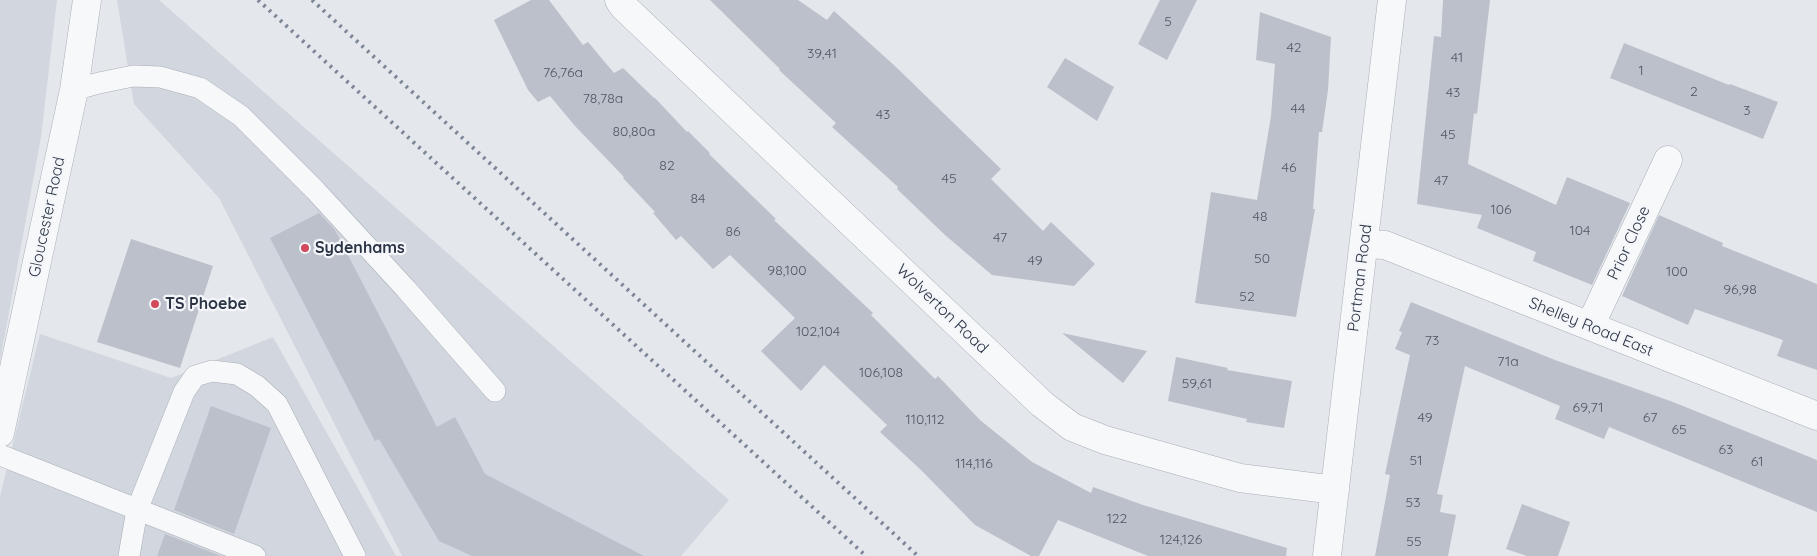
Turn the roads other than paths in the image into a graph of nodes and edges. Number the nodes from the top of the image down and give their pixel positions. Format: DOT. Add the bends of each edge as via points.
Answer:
graph roads {
  1 [pos="87,0"];
  2 [pos="619,0"];
  3 [pos="1387,2"];
  4 [pos="74,90"];
  5 [pos="1668,160"];
  6 [pos="1364,244"];
  7 [pos="1590,326"];
  8 [pos="495,391"];
  9 [pos="1817,416"];
  10 [pos="0,433"];
  11 [pos="0,455"];
  12 [pos="1335,490"];
  13 [pos="137,510"];
  14 [pos="129,556"];
  15 [pos="255,556"];
  16 [pos="355,556"];
  17 [pos="1327,556"];
  1 -- 4 [label="street, Gloucester Road"];
  2 -- 12 [label="street, Wolverton Road" via="1035,397 1072,427 1105,440 1240,478"];
  3 -- 6 [label="street, Portman Road"];
  4 -- 8 [label="lane" via="132,76 160,77 200,88 241,116 315,190"];
  4 -- 10 [label="street, Gloucester Road"];
  5 -- 7 [label="street, Prior Close"];
  6 -- 7 [label="street, Shelley Road East" via="1385,245"];
  6 -- 12 [label="street, Portman Road"];
  7 -- 9 [label="street, Shelley Road East"];
  11 -- 13 [label="lane"];
  12 -- 17 [label="street, Portman Road"];
  13 -- 14 [label="lane"];
  13 -- 15 [label="lane"];
  13 -- 16 [label="lane" via="184,392 195,376 212,371 237,374 277,404"];
}
